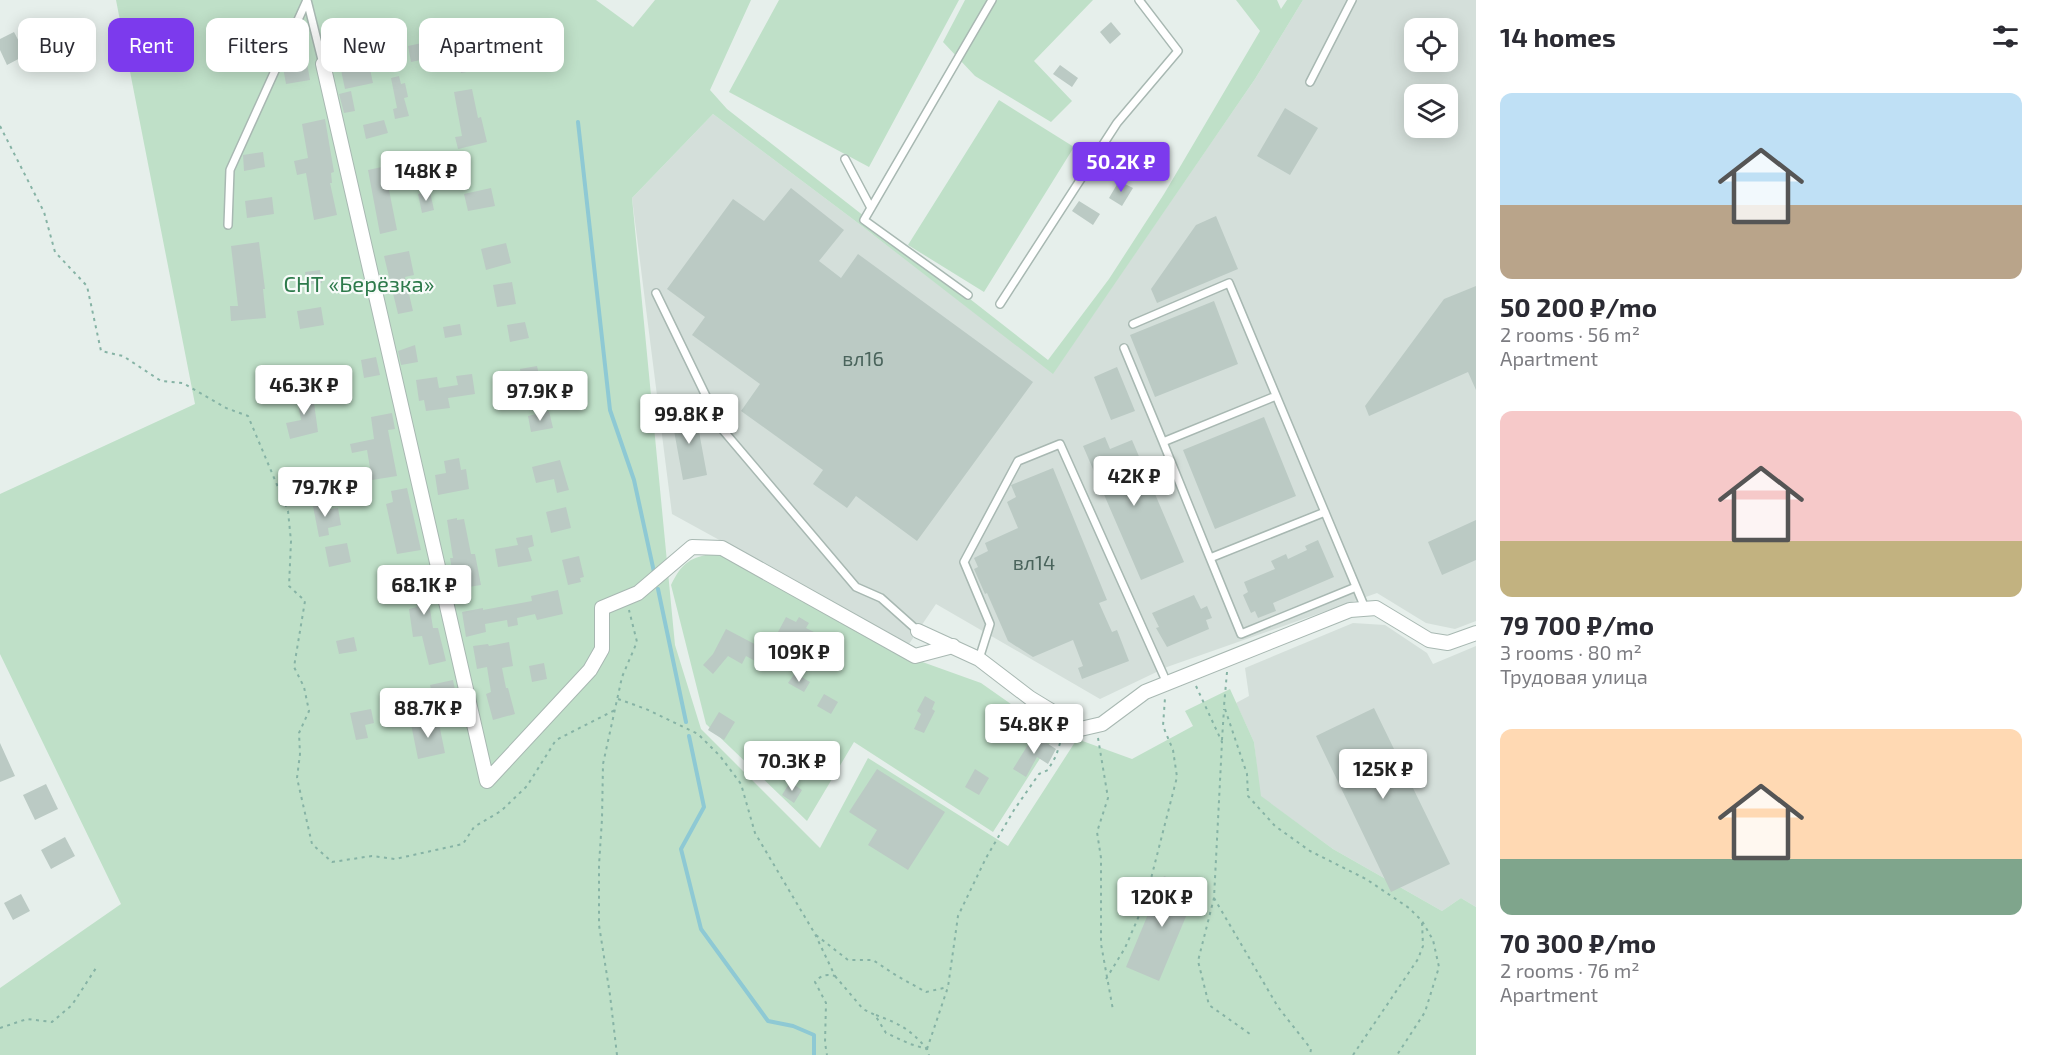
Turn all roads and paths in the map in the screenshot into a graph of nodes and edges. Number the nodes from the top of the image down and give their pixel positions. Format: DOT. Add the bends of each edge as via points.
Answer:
graph roads {
  1 [pos="307,0"];
  2 [pos="992,0"];
  3 [pos="1139,0"];
  4 [pos="1352,0"];
  5 [pos="321,56"];
  6 [pos="325,72"];
  7 [pos="1310,82"];
  8 [pos="0,126"];
  9 [pos="845,159"];
  10 [pos="872,208"];
  11 [pos="228,225"];
  12 [pos="656,293"];
  13 [pos="969,295"];
  14 [pos="1000,304"];
  15 [pos="1133,324"];
  16 [pos="1124,348"];
  17 [pos="1276,396"];
  18 [pos="1163,442"];
  19 [pos="1325,512"];
  20 [pos="1209,558"];
  21 [pos="1356,587"];
  22 [pos="638,593"];
  23 [pos="1365,608"];
  24 [pos="918,631"];
  25 [pos="1476,633"];
  26 [pos="953,646"];
  27 [pos="979,659"];
  28 [pos="1228,660"];
  29 [pos="1190,674"];
  30 [pos="1167,683"];
  31 [pos="618,699"];
  32 [pos="1224,706"];
  33 [pos="615,710"];
  34 [pos="1102,724"];
  35 [pos="1076,730"];
  36 [pos="1222,742"];
  37 [pos="1214,898"];
  38 [pos="1422,921"];
  39 [pos="815,934"];
  40 [pos="96,968"];
  41 [pos="835,976"];
  42 [pos="1106,979"];
  43 [pos="948,987"];
  44 [pos="1113,1010"];
  45 [pos="875,1015"];
  46 [pos="0,1028"];
  47 [pos="1250,1034"];
  48 [pos="927,1049"];
  49 [pos="617,1055"];
  50 [pos="827,1055"];
  51 [pos="929,1055"];
  52 [pos="1310,1055"];
  53 [pos="1353,1055"];
  54 [pos="1396,1055"];
  1 -- 5 [label="lane"];
  1 -- 11 [label="lane" via="230,170"];
  2 -- 10 [label="lane"];
  3 -- 14 [label="lane" via="1178,51 1117,123"];
  4 -- 7 [label="lane"];
  6 -- 22 [label="street" via="487,781 590,670 602,649 602,608"];
  8 -- 33 [label="path" via="44,212 55,252 87,286 101,351 123,356 160,381 183,383 248,416 288,511 289,586 305,601 294,667 304,687 309,711 299,732 297,778 312,844 332,862 372,856 394,859 463,844 474,827 501,811 527,786 556,740"];
  9 -- 10 [label="lane"];
  10 -- 13 [label="lane" via="864,220"];
  12 -- 24 [label="lane" via="722,429 856,587 881,598"];
  15 -- 17 [label="lane" via="1229,283"];
  16 -- 18 [label="lane"];
  17 -- 18 [label="lane"];
  17 -- 19 [label="lane"];
  18 -- 20 [label="lane"];
  19 -- 20 [label="lane"];
  19 -- 21 [label="lane"];
  20 -- 21 [label="lane" via="1241,634"];
  21 -- 23 [label="lane"];
  22 -- 26 [label="street" via="692,547 722,548 915,656"];
  22 -- 31 [label="path" via="628,606 637,642 622,677"];
  23 -- 25 [label="street" via="1376,608 1429,639 1448,644"];
  23 -- 28 [label="street" via="1350,610"];
  24 -- 26 [label="street"];
  26 -- 27 [label="street"];
  27 -- 30 [label="lane" via="990,624 964,562 1018,461 1060,444"];
  27 -- 35 [label="street"];
  28 -- 29 [label="street"];
  28 -- 32 [label="path"];
  29 -- 30 [label="street"];
  29 -- 36 [label="path"];
  30 -- 34 [label="street" via="1145,692"];
  30 -- 42 [label="path" via="1164,726 1177,777 1145,902"];
  31 -- 33 [label="path"];
  31 -- 39 [label="path" via="698,734 720,756 741,784 755,834"];
  32 -- 36 [label="path"];
  32 -- 38 [label="path" via="1246,774 1248,795 1275,826 1310,850 1366,879"];
  33 -- 49 [label="path" via="603,764 598,865 599,925"];
  34 -- 35 [label="street"];
  34 -- 42 [label="path" via="1098,734 1108,798 1097,832"];
  35 -- 43 [label="path" via="1060,740 1048,770 1039,774 986,858 958,916"];
  36 -- 37 [label="path"];
  37 -- 47 [label="path" via="1198,961 1209,1005"];
  37 -- 52 [label="path" via="1273,999 1311,1049"];
  38 -- 53 [label="path" via="1423,946 1418,959"];
  38 -- 54 [label="path" via="1433,940 1439,967 1425,1012"];
  39 -- 41 [label="path"];
  39 -- 43 [label="path" via="848,960 873,960 926,992"];
  40 -- 46 [label="path" via="72,1005 52,1022 27,1019"];
  41 -- 45 [label="path" via="863,1009"];
  41 -- 50 [label="path" via="819,976 815,982 826,1004"];
  42 -- 44 [label="path"];
  43 -- 48 [label="path"];
  45 -- 48 [label="path" via="915,1034"];
  45 -- 48 [label="path" via="886,1033"];
  48 -- 51 [label="path"];
}
